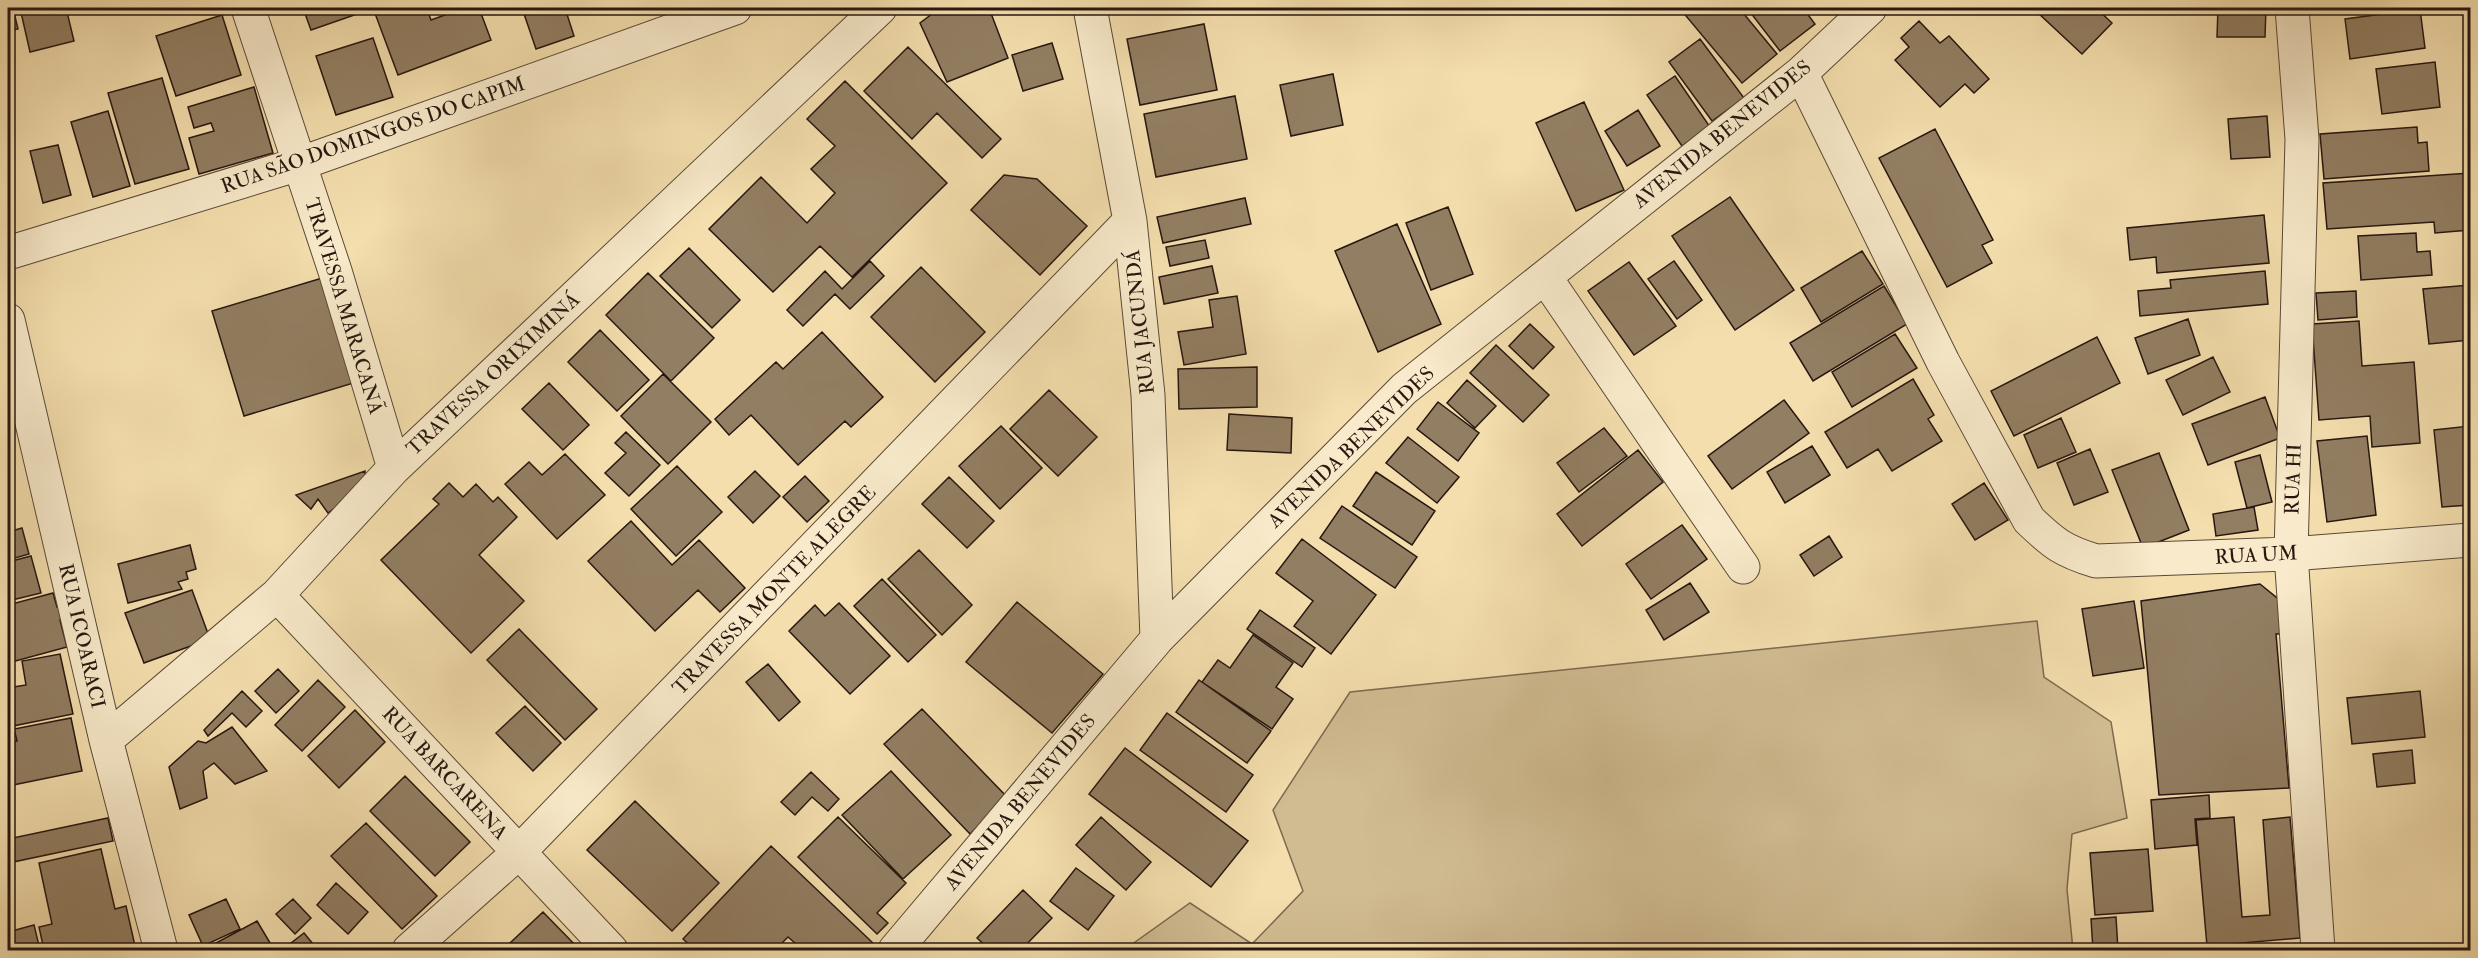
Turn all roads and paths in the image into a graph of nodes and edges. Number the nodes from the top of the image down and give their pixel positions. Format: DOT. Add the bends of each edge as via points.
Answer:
graph roads {
  1 [pos="248,8"];
  2 [pos="735,8"];
  3 [pos="880,8"];
  4 [pos="1090,8"];
  5 [pos="1870,8"];
  6 [pos="2292,8"];
  7 [pos="1801,74"];
  8 [pos="300,164"];
  9 [pos="1130,221"];
  10 [pos="8,253"];
  11 [pos="1545,277"];
  12 [pos="8,320"];
  13 [pos="394,468"];
  14 [pos="2470,540"];
  15 [pos="2291,554"];
  16 [pos="1743,567"];
  17 [pos="277,595"];
  18 [pos="1157,639"];
  19 [pos="106,740"];
  20 [pos="519,852"];
  21 [pos="156,949"];
  22 [pos="409,951"];
  23 [pos="611,951"];
  24 [pos="895,951"];
  25 [pos="2318,951"];
  1 -- 8 [label="street, TRAVESSA MARACANÃ"];
  2 -- 8 [label="street, RUA SÃO DOMINGOS DO CAPIM"];
  3 -- 13 [label="street, TRAVESSA ORIXIMINÁ"];
  4 -- 9 [label="street, RUA JACUNDÁ"];
  5 -- 7 [label="street, AVENIDA BENEVIDES"];
  6 -- 15 [label="street, RUA HI" via="2302,139"];
  7 -- 11 [label="street, AVENIDA BENEVIDES"];
  7 -- 15 [label="street, RUA UM" via="1943,362 2029,520 2067,552 2096,561"];
  8 -- 10 [label="street, RUA SÃO DOMINGOS DO CAPIM"];
  8 -- 13 [label="street, TRAVESSA MARACANÃ"];
  9 -- 18 [label="street, RUA JACUNDÁ" via="1148,395"];
  9 -- 20 [label="street, TRAVESSA MONTE ALEGRE"];
  11 -- 16 [label="street"];
  11 -- 18 [label="street, AVENIDA BENEVIDES" via="1404,389"];
  12 -- 19 [label="street, RUA ICOARACI"];
  13 -- 17 [label="street, TRAVESSA ORIXIMINÁ"];
  14 -- 15 [label="street, RUA UM"];
  15 -- 25 [label="street, RUA HI"];
  17 -- 19 [label="street, TRAVESSA ORIXIMINÁ"];
  17 -- 20 [label="street, RUA BARCARENA"];
  18 -- 24 [label="street, AVENIDA BENEVIDES"];
  19 -- 21 [label="street, RUA ICOARACI"];
  20 -- 22 [label="street, TRAVESSA MONTE ALEGRE"];
  20 -- 23 [label="street, RUA BARCARENA"];
}
